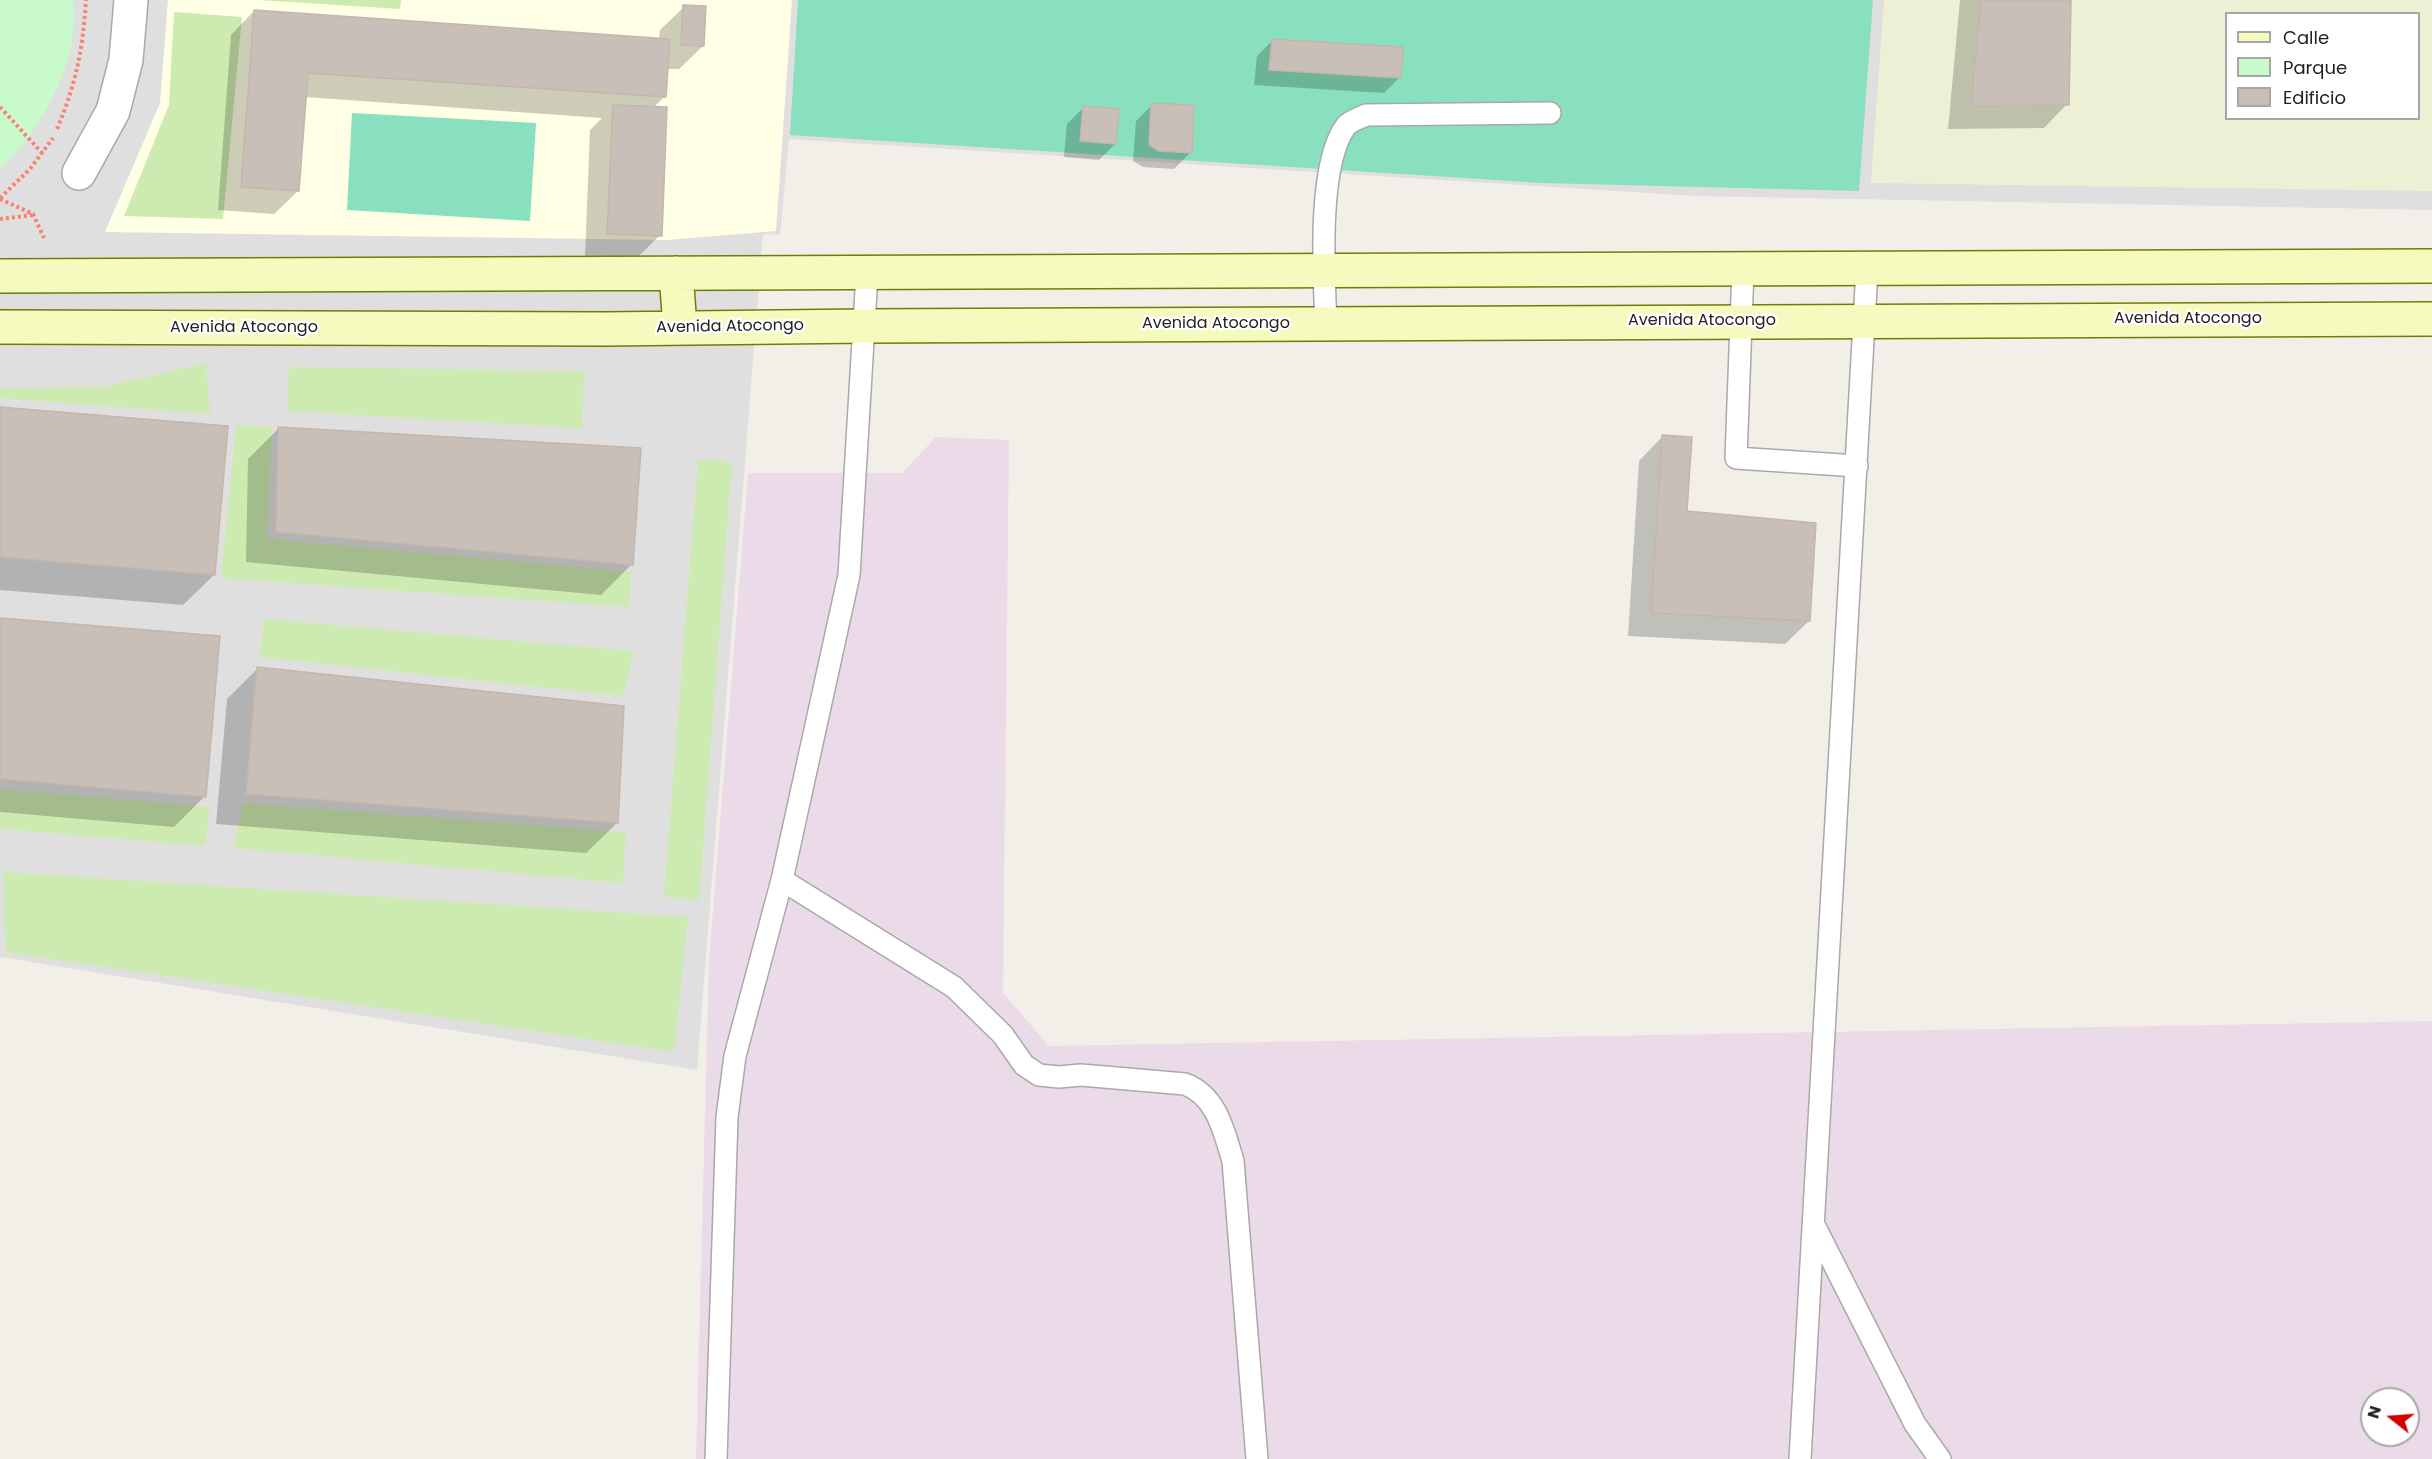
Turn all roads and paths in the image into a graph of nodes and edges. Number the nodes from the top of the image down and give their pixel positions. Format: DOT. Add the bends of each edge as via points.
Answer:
graph roads {
  1 [pos="86,0"];
  2 [pos="131,0"];
  3 [pos="0,107"];
  4 [pos="1550,113"];
  5 [pos="42,153"];
  6 [pos="79,173"];
  7 [pos="0,199"];
  8 [pos="33,214"];
  9 [pos="0,219"];
  10 [pos="2432,266"];
  11 [pos="1743,269"];
  12 [pos="1867,269"];
  13 [pos="1324,271"];
  14 [pos="676,273"];
  15 [pos="867,273"];
  16 [pos="952,273"];
  17 [pos="63,275"];
  18 [pos="0,276"];
  19 [pos="2432,319"];
  20 [pos="1865,320"];
  21 [pos="1740,321"];
  22 [pos="1326,324"];
  23 [pos="951,325"];
  24 [pos="865,326"];
  25 [pos="0,327"];
  26 [pos="680,327"];
  27 [pos="1857,466"];
  28 [pos="782,880"];
  29 [pos="1814,1224"];
  30 [pos="716,1459"];
  31 [pos="1257,1459"];
  32 [pos="1800,1459"];
  33 [pos="1941,1459"];
  1 -- 5 [label="path" via="73,92 55,135"];
  2 -- 6 [label="street" via="126,60 113,111"];
  3 -- 5 [label="path"];
  4 -- 13 [label="lane" via="1366,115 1347,124 1336,143 1328,172"];
  5 -- 6 [label="path"];
  5 -- 7 [label="path"];
  7 -- 8 [label="path"];
  8 -- 9 [label="path"];
  8 -- 17 [label="path"];
  10 -- 12 [label="main road"];
  11 -- 12 [label="main road"];
  11 -- 13 [label="main road"];
  11 -- 21 [label="lane"];
  12 -- 20 [label="lane"];
  13 -- 16 [label="main road"];
  13 -- 22 [label="lane"];
  14 -- 15 [label="main road"];
  14 -- 17 [label="main road"];
  14 -- 26 [label="main road"];
  15 -- 16 [label="main road"];
  15 -- 24 [label="lane"];
  16 -- 23 [label="main road"];
  17 -- 18 [label="main road"];
  19 -- 20 [label="main road, Avenida Atocongo"];
  20 -- 21 [label="main road, Avenida Atocongo"];
  20 -- 27 [label="lane"];
  21 -- 22 [label="main road, Avenida Atocongo"];
  21 -- 27 [label="lane" via="1736,458"];
  22 -- 23 [label="main road, Avenida Atocongo"];
  23 -- 24 [label="main road, Avenida Atocongo"];
  24 -- 26 [label="main road, Avenida Atocongo"];
  24 -- 28 [label="lane" via="849,575"];
  25 -- 26 [label="main road, Avenida Atocongo"];
  27 -- 29 [label="lane"];
  28 -- 30 [label="lane" via="735,1056 728,1117"];
  28 -- 31 [label="lane" via="954,987 1003,1035 1024,1065 1039,1075 1185,1084 1207,1098 1221,1122 1233,1161"];
  29 -- 32 [label="lane"];
  29 -- 33 [label="lane" via="1915,1424"];
}
